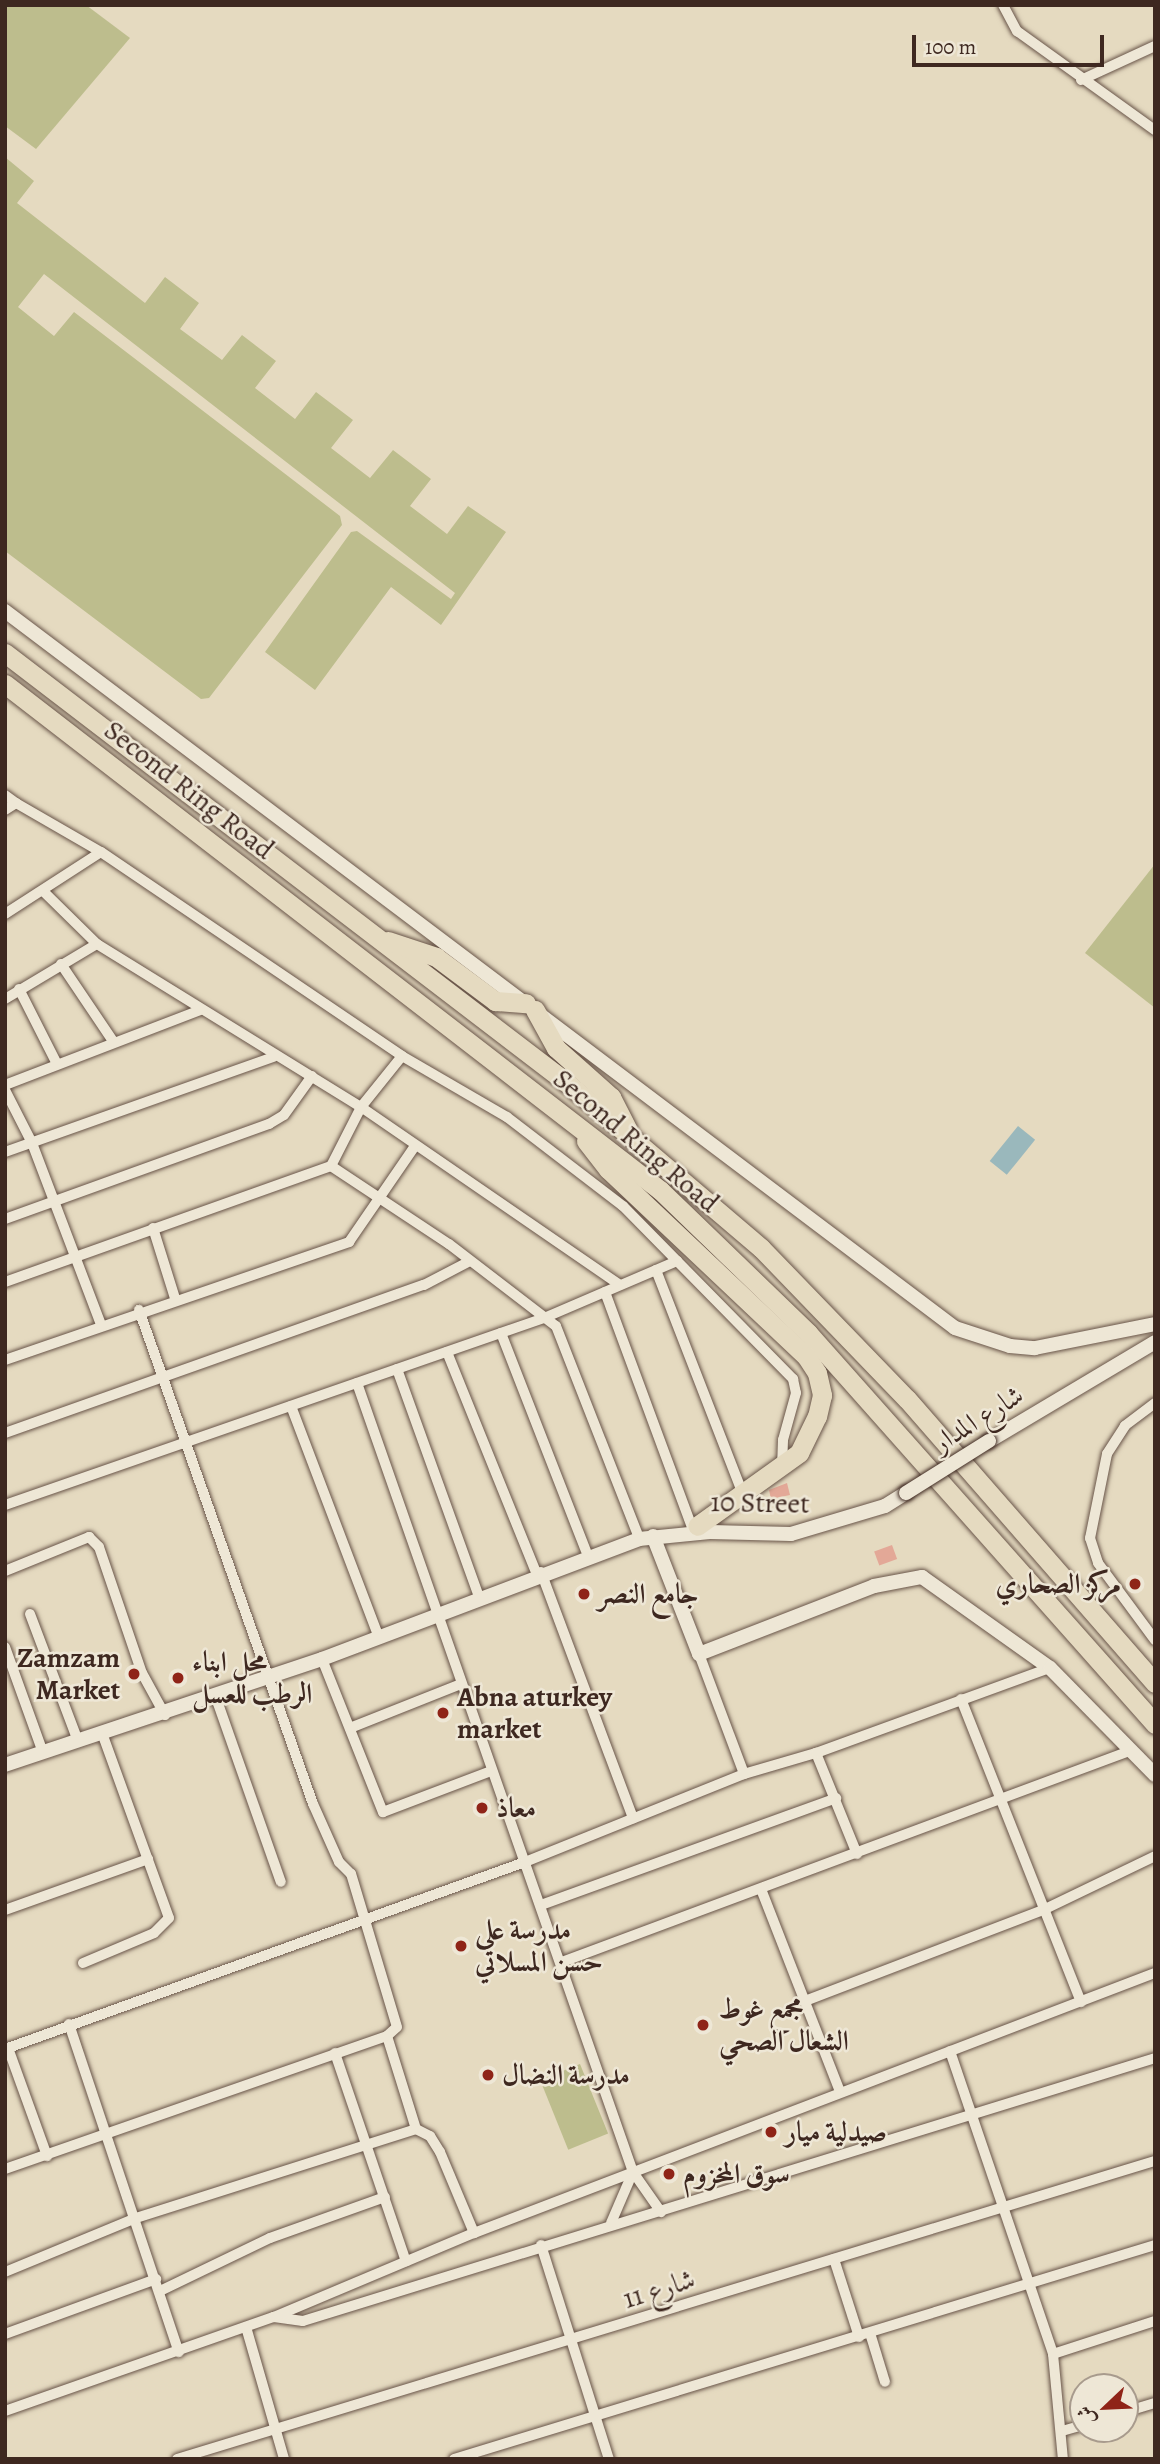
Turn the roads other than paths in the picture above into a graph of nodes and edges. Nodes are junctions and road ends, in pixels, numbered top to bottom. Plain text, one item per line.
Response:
1 (1003, 5) edge
2 (1155, 46) edge
3 (1081, 80) junction
4 (1155, 130) edge
5 (5, 611) edge
6 (5, 653) edge
7 (5, 684) edge
8 (5, 795) edge
9 (16, 803) junction
10 (5, 810) edge
11 (101, 852) junction
12 (43, 891) junction
13 (5, 914) edge
14 (377, 937) junction
15 (97, 944) junction
16 (61, 964) junction
17 (19, 989) junction
18 (5, 999) edge
19 (531, 1007) junction
20 (200, 1010) junction
21 (113, 1041) junction
22 (402, 1056) junction
23 (274, 1057) junction
24 (57, 1064) junction
25 (312, 1076) junction
26 (5, 1087) edge
27 (362, 1107) junction
28 (568, 1118) junction
29 (631, 1136) junction
30 (32, 1143) junction
31 (415, 1146) junction
32 (5, 1153) edge
33 (331, 1166) junction
34 (379, 1196) junction
35 (55, 1201) junction
36 (5, 1219) edge
37 (153, 1228) junction
38 (72, 1257) junction
39 (677, 1261) junction
40 (468, 1262) junction
41 (656, 1270) junction
42 (5, 1282) edge
43 (620, 1285) junction
44 (605, 1292) junction
45 (176, 1298) junction
46 (139, 1310) junction
47 (544, 1318) junction
48 (1155, 1324) edge
49 (101, 1325) junction
50 (501, 1333) junction
51 (1155, 1342) edge
52 (447, 1352) junction
53 (5, 1360) edge
54 (397, 1369) junction
55 (163, 1377) junction
56 (357, 1383) junction
57 (1155, 1404) edge
58 (291, 1406) junction
59 (5, 1433) edge
60 (185, 1439) junction
61 (782, 1466) junction
62 (742, 1492) junction
63 (5, 1505) edge
64 (695, 1526) junction
65 (823, 1528) junction
66 (637, 1533) junction
67 (653, 1536) junction
68 (586, 1551) junction
69 (5, 1571) edge
70 (538, 1571) junction
71 (478, 1594) junction
72 (435, 1612) junction
73 (30, 1614) dead end
74 (377, 1632) junction
75 (1155, 1640) edge
76 (5, 1647) edge
77 (699, 1654) junction
78 (322, 1659) junction
79 (1050, 1668) junction
80 (267, 1673) junction
81 (1155, 1683) edge
82 (461, 1684) junction
83 (215, 1695) junction
84 (961, 1699) junction
85 (162, 1711) junction
86 (1155, 1724) edge
87 (350, 1728) junction
88 (76, 1736) junction
89 (103, 1736) junction
90 (41, 1746) junction
91 (1132, 1750) junction
92 (816, 1753) junction
93 (5, 1757) edge
94 (5, 1765) edge
95 (492, 1770) junction
96 (744, 1774) junction
97 (1155, 1775) edge
98 (836, 1798) junction
99 (1005, 1800) junction
100 (634, 1818) junction
101 (857, 1854) junction
102 (1155, 1856) edge
103 (148, 1860) junction
104 (526, 1861) junction
105 (281, 1882) dead end
106 (761, 1888) junction
107 (541, 1905) junction
108 (5, 1910) edge
109 (1043, 1910) junction
110 (367, 1919) junction
111 (562, 1962) junction
112 (83, 1963) dead end
113 (1155, 1973) edge
114 (805, 2001) junction
115 (1081, 2002) junction
116 (69, 2024) junction
117 (387, 2036) junction
118 (7, 2049) edge
119 (950, 2051) junction
120 (335, 2053) junction
121 (1155, 2058) edge
122 (840, 2092) junction
123 (974, 2116) junction
124 (416, 2129) junction
125 (106, 2137) junction
126 (365, 2145) junction
127 (47, 2156) junction
128 (1155, 2161) edge
129 (5, 2169) edge
130 (632, 2172) junction
131 (385, 2197) junction
132 (1006, 2206) junction
133 (661, 2212) junction
134 (136, 2218) junction
135 (611, 2223) junction
136 (474, 2233) junction
137 (541, 2245) junction
138 (1155, 2245) edge
139 (834, 2259) junction
140 (406, 2261) junction
141 (5, 2272) edge
142 (156, 2279) junction
143 (1031, 2284) junction
144 (160, 2291) junction
145 (274, 2317) junction
146 (1155, 2321) edge
147 (246, 2327) junction
148 (870, 2333) junction
149 (5, 2334) edge
150 (859, 2337) junction
151 (570, 2340) junction
152 (179, 2352) junction
153 (1053, 2354) junction
154 (885, 2382) dead end
155 (5, 2412) edge
156 (596, 2417) junction
157 (274, 2428) junction
158 (1069, 2429) edge
159 (1062, 2431) junction
160 (1060, 2457) edge
161 (177, 2459) edge
162 (284, 2459) edge
163 (454, 2459) edge
164 (609, 2459) edge

1 - 3 street
2 - 3 street
3 - 4 street
5 - 19 main road
6 - 14 highway, Second Ring Road
7 - 28 highway, Second Ring Road
8 - 9 street
9 - 10 street
9 - 11 street
11 - 12 street
11 - 22 street
12 - 13 street
12 - 15 street
14 - 19 highway
14 - 29 highway, Second Ring Road
15 - 16 street
15 - 20 street
16 - 17 street
16 - 21 street
17 - 18 street
17 - 24 street
19 - 29 highway
19 - 48 main road
20 - 21 street
20 - 23 street
21 - 24 street
22 - 27 street
22 - 39 street
23 - 25 street
23 - 30 street
24 - 26 street
25 - 27 street
25 - 35 street
26 - 30 street
27 - 31 street
27 - 33 street
28 - 61 highway
28 - 86 highway, Second Ring Road
29 - 81 highway, Second Ring Road
30 - 32 street
30 - 35 street
31 - 34 street
31 - 43 street
33 - 34 street
33 - 37 street
34 - 40 street
34 - 45 street
35 - 36 street
35 - 38 street
37 - 38 street
37 - 45 street
38 - 42 street
38 - 49 street
39 - 41 street
39 - 61 street
40 - 47 street
40 - 55 street
41 - 43 street
41 - 62 street
43 - 44 street
44 - 47 street
44 - 64 street
45 - 46 street
46 - 49 street
46 - 55 street
47 - 50 street
47 - 66 street
49 - 53 street
50 - 52 street
50 - 68 street
51 - 65 main road, شارع المدار, bridge
52 - 54 street
52 - 70 street
54 - 56 street
54 - 71 street
55 - 59 street
55 - 60 street
56 - 58 street
56 - 72 street
57 - 75 street
58 - 60 street
58 - 74 street
60 - 63 street
60 - 80 street
61 - 62 highway
62 - 64 highway
64 - 65 main road, 10 Street
64 - 66 main road, 10 Street
65 - 67 main road, 10 Street
66 - 68 main road, 10 Street
67 - 70 main road, 10 Street
67 - 77 main road
68 - 70 main road, 10 Street
69 - 85 street
70 - 71 main road, 10 Street
70 - 72 main road, 10 Street
70 - 100 street
71 - 72 main road, 10 Street
72 - 74 main road, 10 Street
72 - 78 main road, 10 Street
72 - 82 street
73 - 88 street
74 - 80 main road, 10 Street
76 - 90 street
77 - 79 main road
77 - 96 street
78 - 80 main road, 10 Street
78 - 87 street
79 - 84 street
79 - 91 main road
80 - 83 main road, 10 Street
80 - 85 main road, 10 Street
80 - 110 street
82 - 87 street
82 - 95 street
83 - 85 main road, 10 Street
83 - 105 street
84 - 92 street
84 - 99 street
85 - 88 main road, 10 Street
85 - 89 main road, 10 Street
87 - 95 street
88 - 90 main road, 10 Street
89 - 94 main road, 10 Street
89 - 103 street
90 - 93 main road, 10 Street
91 - 97 main road
91 - 99 street
92 - 96 street
92 - 98 street
95 - 104 street
96 - 100 street
98 - 101 street
98 - 107 street
99 - 101 street
99 - 109 street
100 - 104 street
101 - 106 street
102 - 109 street
103 - 108 street
103 - 112 street
104 - 107 street
104 - 110 street
106 - 111 street
106 - 114 street
107 - 111 street
109 - 114 street
109 - 115 street
110 - 116 street
110 - 117 street
111 - 130 street
113 - 115 street
114 - 122 street
115 - 119 street
116 - 118 street
116 - 125 street
117 - 120 street
117 - 124 street
118 - 127 street
119 - 122 street
119 - 123 street
120 - 125 street
120 - 126 street
121 - 123 street
122 - 130 street
123 - 132 street
123 - 133 street
124 - 126 street
124 - 136 street
125 - 127 street
125 - 134 street
126 - 131 street
126 - 134 street
127 - 129 street
128 - 132 street, شارع 11
130 - 133 street
130 - 135 street
130 - 136 street
131 - 140 street
131 - 144 street
132 - 139 street, شارع 11
132 - 143 street
133 - 135 street
134 - 141 street
134 - 142 street
135 - 137 street
136 - 140 street
137 - 145 street
137 - 151 street
138 - 143 street
139 - 150 street
139 - 151 street, شارع 11
140 - 145 street
142 - 144 street
142 - 149 street
143 - 148 street
143 - 153 street
144 - 152 street
145 - 147 street
146 - 153 street
147 - 152 street
147 - 157 street
148 - 150 street
148 - 154 street
150 - 156 street
151 - 156 street
151 - 157 street, شارع 11
152 - 155 street
153 - 159 street
156 - 163 street
156 - 164 street
157 - 161 street, شارع 11
157 - 162 street
158 - 159 street
159 - 160 street

